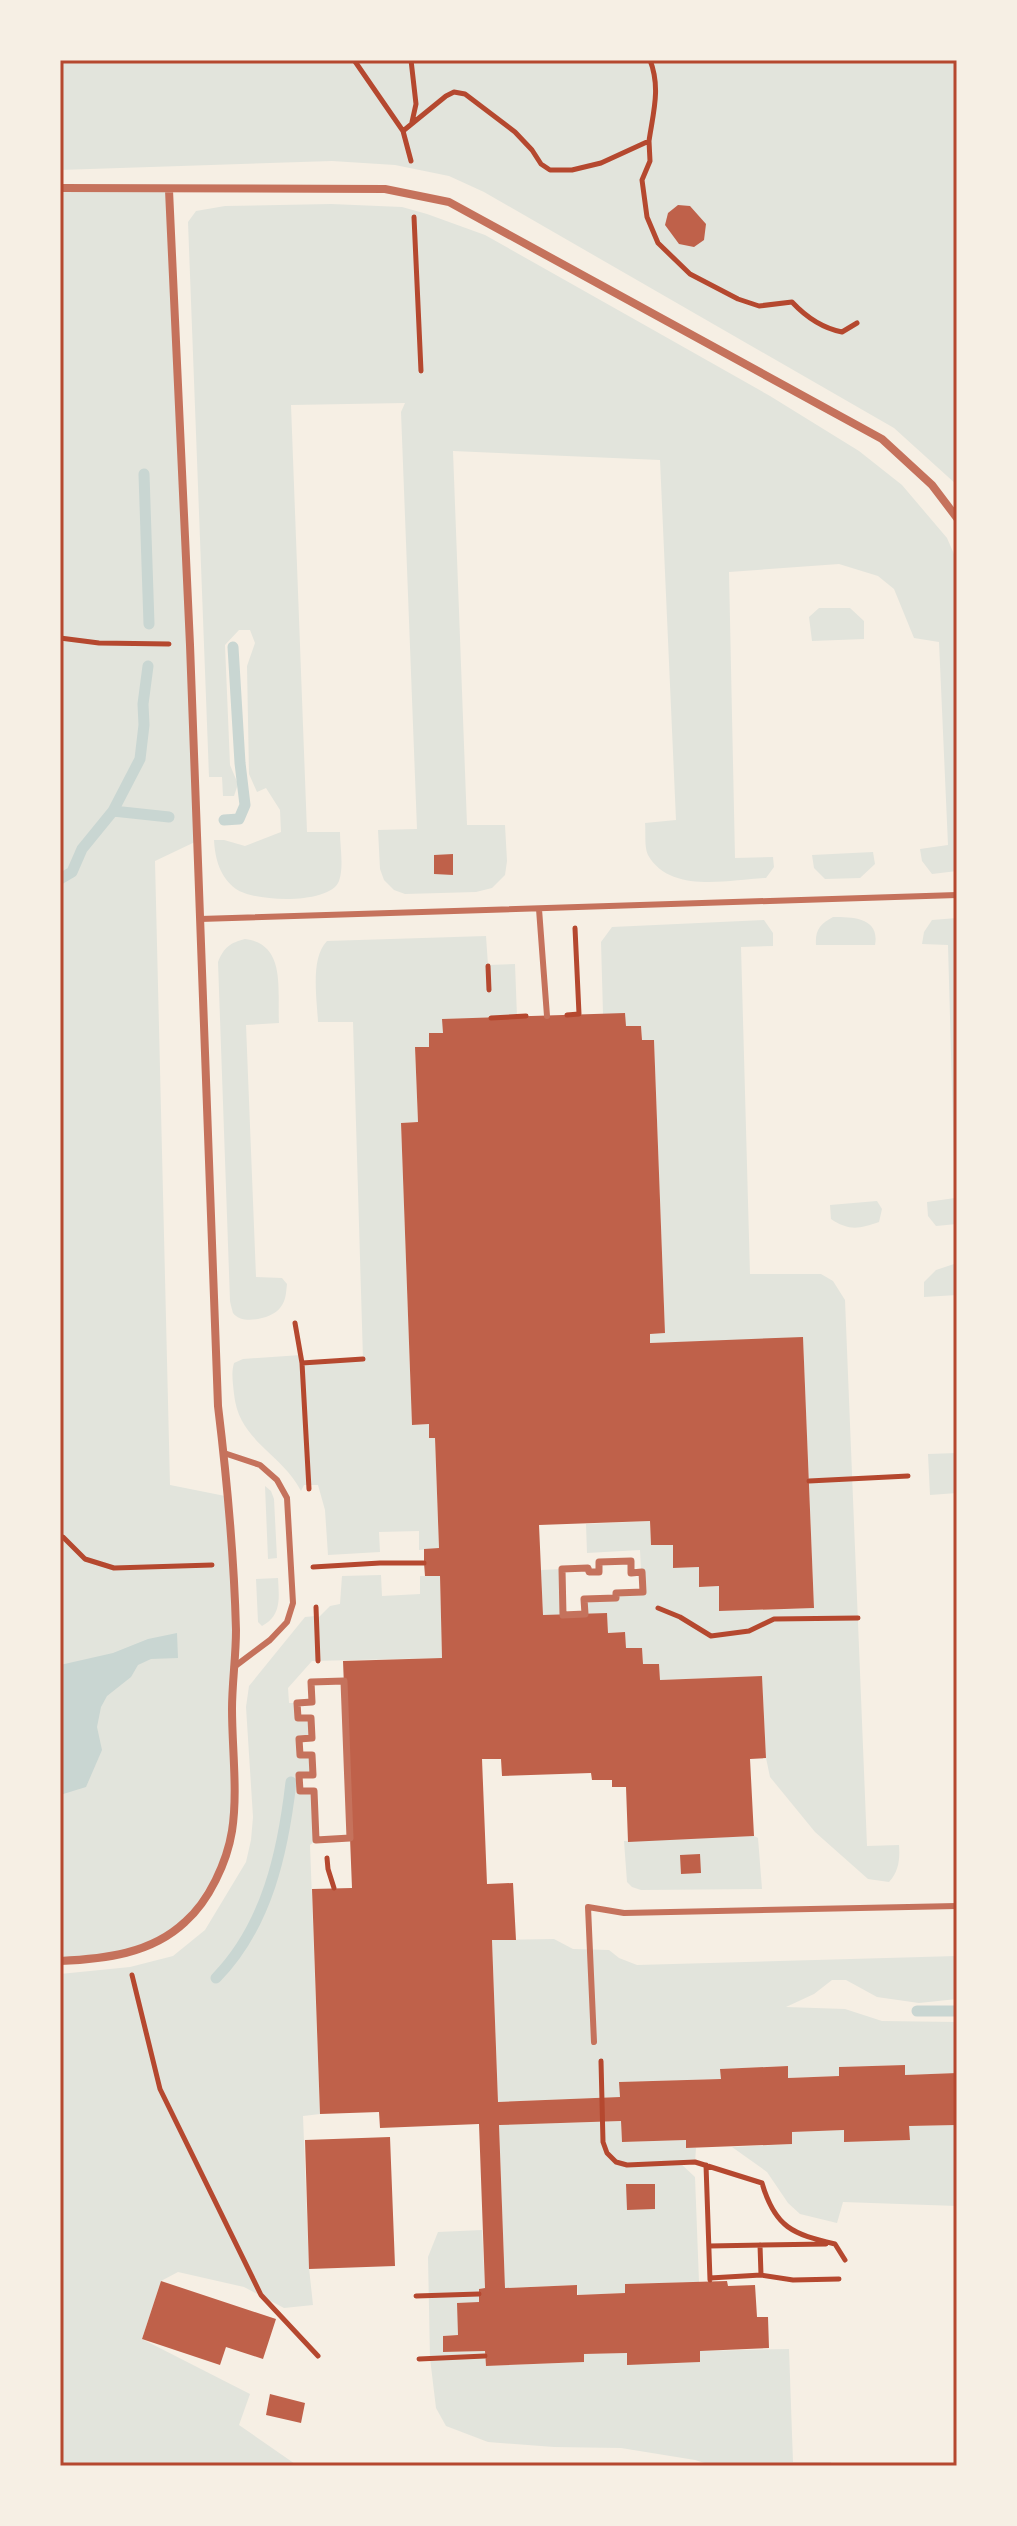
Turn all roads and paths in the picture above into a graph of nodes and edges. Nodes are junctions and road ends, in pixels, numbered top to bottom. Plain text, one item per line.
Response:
1 (354, 60) edge
2 (411, 60) edge
3 (650, 60) edge
4 (412, 123) junction
5 (403, 131) junction
6 (649, 141) junction
7 (411, 161) dead end
8 (60, 188) edge
9 (169, 190) junction
10 (414, 208) dead end
11 (857, 323) dead end
12 (421, 371) dead end
13 (957, 518) edge
14 (60, 638) edge
15 (190, 645) junction
16 (957, 895) edge
17 (574, 908) junction
18 (539, 909) junction
19 (200, 919) junction
20 (488, 966) dead end
21 (489, 990) dead end
22 (579, 1014) dead end
23 (547, 1016) dead end
24 (295, 1323) dead end
25 (363, 1359) dead end
26 (302, 1363) junction
27 (224, 1453) junction
28 (908, 1476) dead end
29 (809, 1481) dead end
30 (309, 1498) dead end
31 (60, 1536) edge
32 (312, 1553) dead end
33 (424, 1563) dead end
34 (212, 1565) dead end
35 (329, 1566) dead end
36 (314, 1579) dead end
37 (643, 1592) junction
38 (316, 1604) dead end
39 (858, 1618) dead end
40 (234, 1667) junction
41 (318, 1669) dead end
42 (344, 1681) joint
43 (957, 1906) edge
44 (126, 1954) junction
45 (60, 1961) edge
46 (594, 2042) joint
47 (706, 2165) junction
48 (835, 2244) junction
49 (760, 2245) junction
50 (709, 2246) junction
51 (845, 2260) dead end
52 (761, 2275) junction
53 (839, 2279) dead end
54 (479, 2294) dead end
55 (416, 2296) dead end
56 (318, 2356) dead end
57 (485, 2356) dead end
58 (419, 2359) dead end

1 - 5 path
2 - 4 path
3 - 6 path
4 - 5 path
4 - 6 path
5 - 7 path
6 - 11 path
8 - 9 street
9 - 13 street
9 - 15 street
10 - 12 path
14 - 15 path
15 - 19 street
16 - 17 lane
17 - 18 lane
17 - 22 path
18 - 19 lane
18 - 23 lane
19 - 27 street
20 - 21 path
24 - 26 path
25 - 26 path
26 - 30 path
27 - 40 street
27 - 40 lane
28 - 29 path
31 - 34 path
32 - 36 path
33 - 35 path
37 - 37 street
37 - 39 path
38 - 41 path
40 - 44 street
42 - 42 street
43 - 46 lane
44 - 45 street
44 - 56 path
46 - 47 path
47 - 48 path
47 - 50 path
48 - 49 path
48 - 51 path
49 - 50 path
49 - 52 path
50 - 52 path
52 - 53 path
54 - 55 path
57 - 58 path

